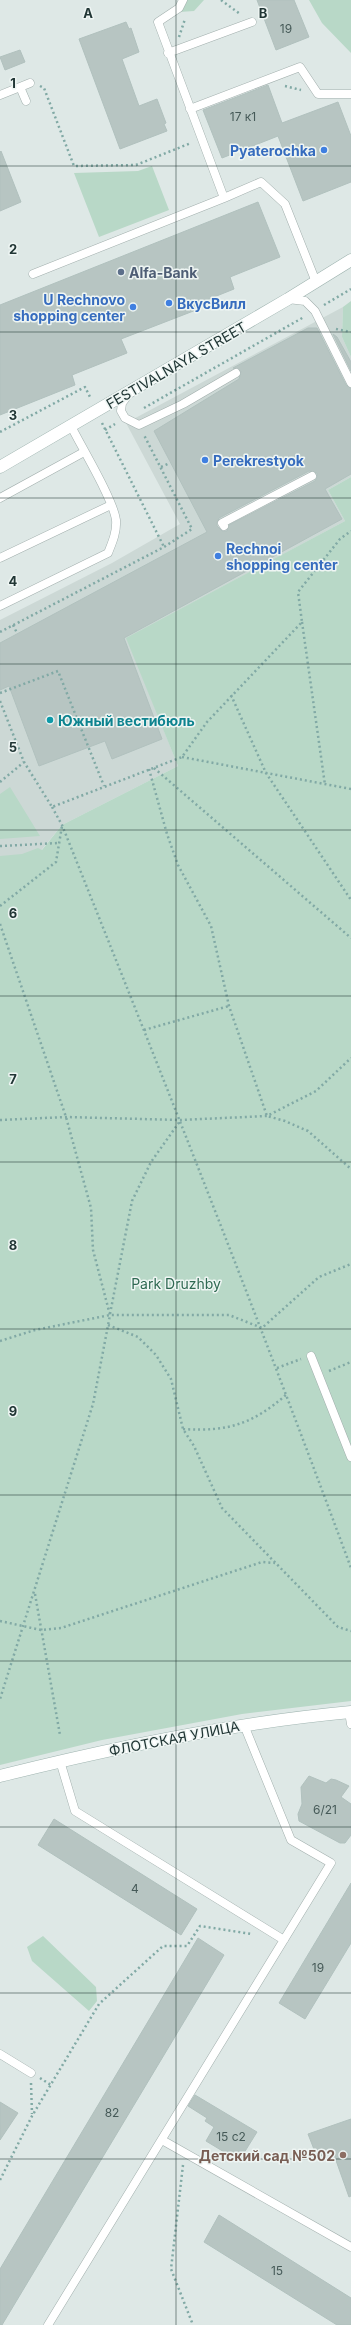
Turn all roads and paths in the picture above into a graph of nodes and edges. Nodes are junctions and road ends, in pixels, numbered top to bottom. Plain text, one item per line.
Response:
1 (183, 0) edge
2 (221, 0) edge
3 (252, 22) joint
4 (168, 53) junction
5 (30, 83) joint
6 (282, 85) dead end
7 (20, 87) junction
8 (318, 94) junction
9 (351, 94) edge
10 (0, 95) edge
11 (26, 101) dead end
12 (190, 109) junction
13 (201, 139) junction
14 (224, 198) junction
15 (351, 260) edge
16 (33, 274) dead end
17 (316, 282) junction
18 (351, 288) edge
19 (288, 299) junction
20 (315, 311) junction
21 (236, 373) dead end
22 (351, 383) edge
23 (130, 392) junction
24 (97, 411) junction
25 (139, 425) junction
26 (71, 426) junction
27 (0, 432) edge
28 (84, 452) junction
29 (170, 463) dead end
30 (0, 467) edge
31 (162, 468) junction
32 (312, 476) dead end
33 (0, 498) edge
34 (110, 505) junction
35 (224, 526) dead end
36 (351, 531) edge
37 (164, 547) junction
38 (0, 558) edge
39 (0, 606) edge
40 (302, 622) junction
41 (14, 625) junction
42 (0, 632) edge
43 (17, 633) dead end
44 (0, 693) edge
45 (231, 695) junction
46 (0, 701) edge
47 (182, 757) junction
48 (24, 762) junction
49 (154, 768) junction
50 (149, 769) junction
51 (266, 773) junction
52 (0, 782) edge
53 (324, 785) junction
54 (104, 786) junction
55 (351, 789) edge
56 (52, 807) junction
57 (62, 826) junction
58 (59, 843) junction
59 (0, 846) edge
60 (351, 900) edge
61 (0, 906) edge
62 (0, 924) edge
63 (351, 938) edge
64 (229, 1006) junction
65 (144, 1030) junction
66 (351, 1058) edge
67 (267, 1116) junction
68 (66, 1117) junction
69 (0, 1120) edge
70 (180, 1120) junction
71 (351, 1169) edge
72 (351, 1264) edge
73 (110, 1315) junction
74 (108, 1325) junction
75 (262, 1328) junction
76 (0, 1341) edge
77 (311, 1356) joint
78 (351, 1362) edge
79 (277, 1368) junction
80 (318, 1374) junction
81 (287, 1394) junction
82 (183, 1429) junction
83 (351, 1457) edge
84 (276, 1563) junction
85 (351, 1568) edge
86 (34, 1593) junction
87 (0, 1621) edge
88 (23, 1628) junction
89 (41, 1630) junction
90 (351, 1631) edge
91 (0, 1699) edge
92 (350, 1716) edge
93 (244, 1725) junction
94 (60, 1735) dead end
95 (60, 1761) junction
96 (0, 1776) edge
97 (254, 1935) dead end
98 (284, 1940) junction
99 (0, 2054) edge
100 (31, 2073) joint
101 (32, 2116) junction
102 (162, 2140) junction
103 (184, 2152) junction
104 (0, 2180) edge
105 (351, 2247) edge
106 (48, 2325) edge
107 (193, 2325) edge

1 - 4 lane
2 - 3 path
3 - 4 lane
4 - 12 lane
5 - 7 lane
5 - 13 path
6 - 8 path
7 - 10 lane
7 - 11 lane
8 - 9 lane
8 - 12 lane
12 - 13 lane
13 - 14 lane
14 - 16 lane
14 - 17 lane
15 - 17 street, FESTIVALNAYA STREET
17 - 19 street, FESTIVALNAYA STREET
18 - 20 path
19 - 20 lane
19 - 23 street, FESTIVALNAYA STREET
20 - 22 lane
20 - 25 path
21 - 25 lane
23 - 24 street, FESTIVALNAYA STREET
23 - 25 lane
24 - 26 street, FESTIVALNAYA STREET
24 - 27 path
24 - 37 path
25 - 31 path
26 - 28 lane
26 - 30 street, FESTIVALNAYA STREET
28 - 33 lane
28 - 34 lane
29 - 31 path
31 - 37 path
32 - 35 lane
34 - 38 lane
34 - 39 lane
36 - 40 path
37 - 41 path
40 - 45 path
40 - 53 path
41 - 42 path
41 - 43 path
44 - 54 path
45 - 47 path
45 - 51 path
46 - 48 path
47 - 49 path
47 - 51 path
48 - 52 path
48 - 56 path
49 - 50 path
49 - 63 path
50 - 54 path
50 - 64 path
51 - 53 path
51 - 60 path
53 - 55 path
54 - 56 path
56 - 57 path
57 - 58 path
57 - 65 path
58 - 59 path
58 - 61 path
62 - 68 path
64 - 65 path
64 - 67 path
65 - 70 path
66 - 67 path
67 - 70 path
67 - 71 path
68 - 69 path
68 - 70 path
68 - 73 path
70 - 73 path
70 - 75 path
72 - 75 path
73 - 74 path
73 - 75 path
73 - 76 path
74 - 82 path
74 - 86 path
75 - 79 path
77 - 79 path
77 - 80 lane
78 - 80 path
79 - 81 path
80 - 83 lane
81 - 82 path
81 - 85 path
82 - 84 path
84 - 89 path
84 - 90 path
86 - 88 path
86 - 89 path
87 - 88 path
88 - 89 path
88 - 91 path
89 - 94 path
92 - 93 street, ФЛОТСКАЯ УЛИЦА
93 - 95 street, ФЛОТСКАЯ УЛИЦА
93 - 98 lane
95 - 96 street, ФЛОТСКАЯ УЛИЦА
95 - 98 lane
97 - 101 path
98 - 102 lane
99 - 100 lane
100 - 101 path
101 - 104 path
102 - 103 lane
102 - 106 lane
103 - 105 lane
103 - 107 path

